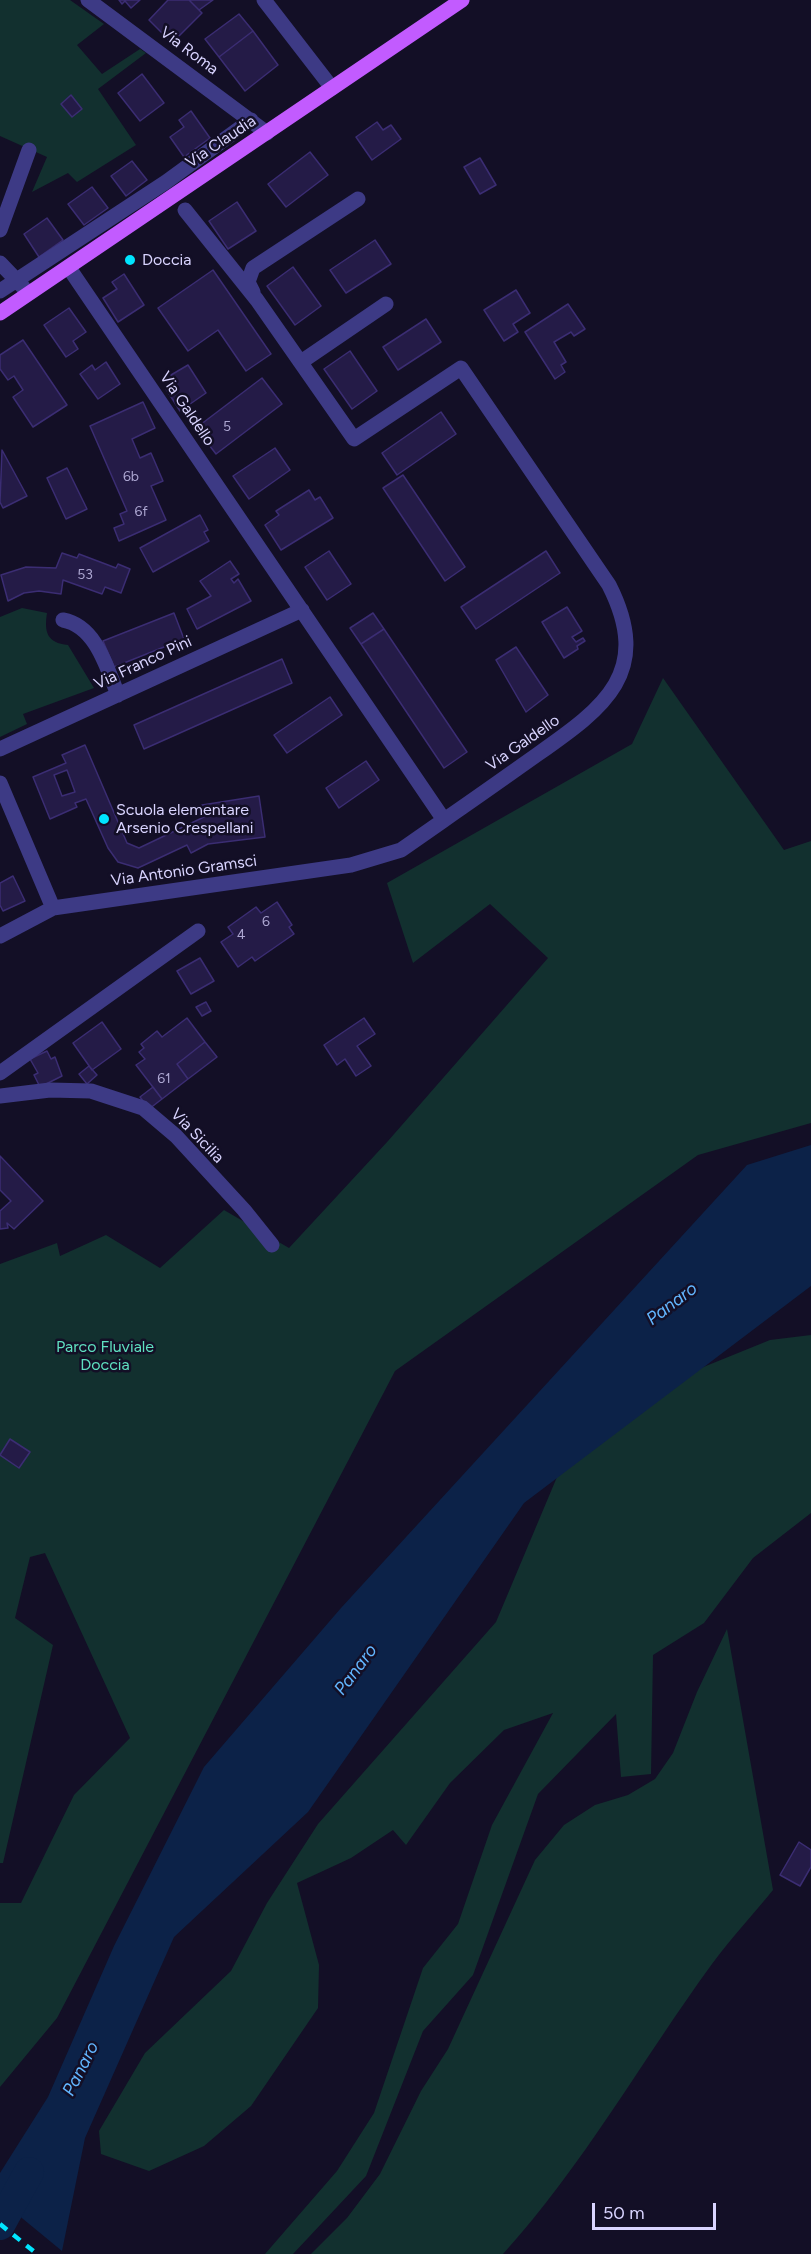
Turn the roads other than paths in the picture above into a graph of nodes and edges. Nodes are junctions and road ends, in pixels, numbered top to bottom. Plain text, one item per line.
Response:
1 (88, 0) edge
2 (264, 0) edge
3 (462, 0) edge
4 (332, 88) junction
5 (251, 120) junction
6 (267, 133) junction
7 (29, 150) dead end
8 (358, 199) dead end
9 (185, 210) dead end
10 (0, 230) edge
11 (0, 263) edge
12 (69, 268) junction
13 (16, 280) junction
14 (0, 291) edge
15 (29, 293) junction
16 (257, 300) junction
17 (386, 304) dead end
18 (0, 313) edge
19 (300, 362) junction
20 (302, 610) junction
21 (63, 620) dead end
22 (118, 694) junction
23 (0, 749) edge
24 (0, 783) edge
25 (444, 820) junction
26 (53, 908) junction
27 (198, 931) dead end
28 (0, 936) edge
29 (0, 1073) edge
30 (0, 1096) edge
31 (272, 1245) dead end

1 - 5 street, Via Roma
2 - 4 street
3 - 4 main road, Via Claudia
4 - 6 main road, Via Claudia
5 - 6 street, Via Roma
5 - 13 street
6 - 12 main road, Via Claudia
7 - 10 street
8 - 16 street, Via Galdello
9 - 16 street, Via Galdello
11 - 13 street
12 - 15 main road, Via Claudia
12 - 20 street, Via Galdello
13 - 14 street
13 - 15 street
15 - 18 main road, Via Claudia
16 - 19 street, Via Galdello
17 - 19 street
19 - 25 street, Via Galdello
20 - 22 street, Via Franco Pini
20 - 25 street, Via Galdello
21 - 22 street
22 - 23 street, Via Franco Pini
24 - 26 street
25 - 26 street, Via Antonio Gramsci
26 - 28 street, Via Antonio Gramsci
27 - 29 street
30 - 31 street, Via Sicilia

